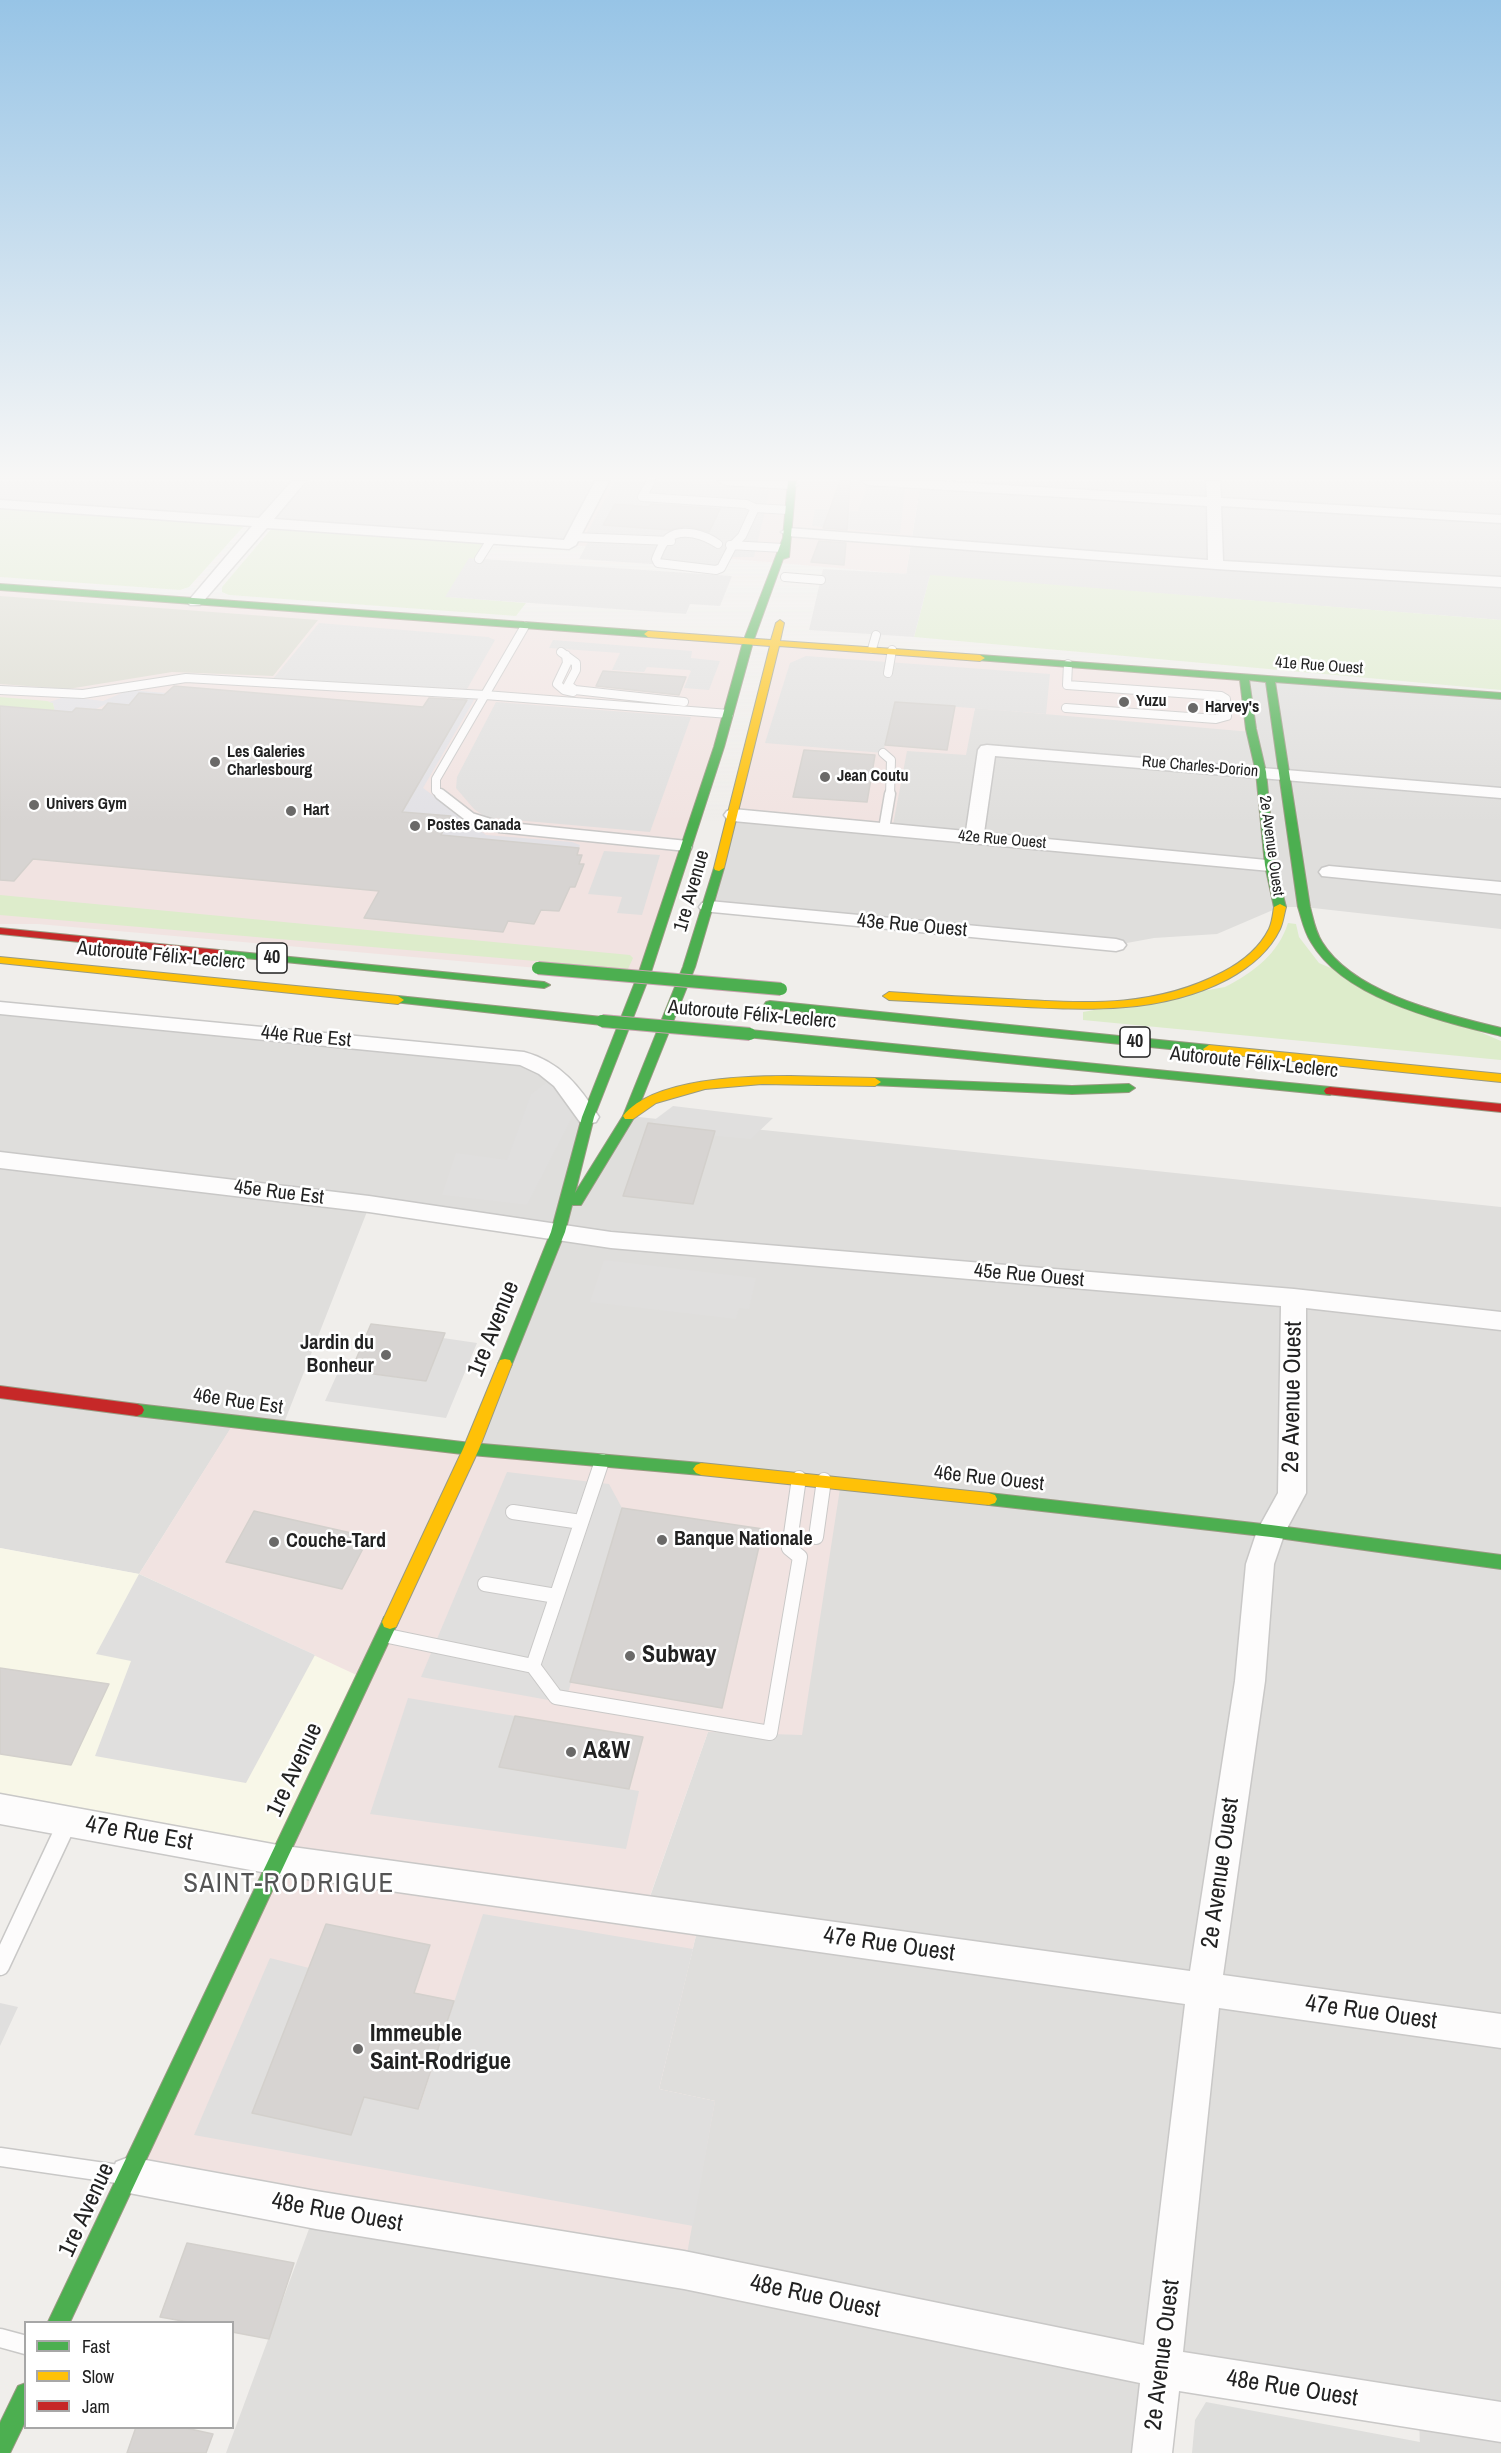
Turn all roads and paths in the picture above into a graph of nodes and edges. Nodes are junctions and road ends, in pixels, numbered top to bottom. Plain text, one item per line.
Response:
1 (110, 595) edge
2 (200, 595) edge
3 (765, 595) edge
4 (195, 602) junction
5 (782, 614) dead end
6 (525, 626) junction
7 (876, 634) dead end
8 (748, 642) junction
9 (776, 643) junction
10 (872, 649) junction
11 (892, 650) junction
12 (1068, 664) junction
13 (888, 673) dead end
14 (1244, 678) junction
15 (1270, 679) junction
16 (0, 690) edge
17 (586, 693) junction
18 (485, 695) junction
19 (1501, 696) edge
20 (684, 702) dead end
21 (1066, 708) dead end
22 (729, 714) junction
23 (883, 753) dead end
24 (1261, 772) junction
25 (1283, 774) junction
26 (1501, 793) edge
27 (734, 816) junction
28 (884, 829) junction
29 (974, 838) junction
30 (687, 846) junction
31 (1270, 865) junction
32 (1329, 872) dead end
33 (1501, 888) edge
34 (709, 907) junction
35 (0, 924) edge
36 (0, 931) edge
37 (1116, 945) dead end
38 (364, 953) dead end
39 (0, 960) edge
40 (532, 968) dead end
41 (120, 972) junction
42 (0, 975) edge
43 (549, 985) dead end
44 (787, 989) dead end
45 (620, 991) dead end
46 (878, 995) dead end
47 (689, 997) dead end
48 (764, 1005) dead end
49 (0, 1008) edge
50 (1501, 1032) edge
51 (1501, 1078) edge
52 (1278, 1085) junction
53 (1501, 1108) edge
54 (629, 1116) junction
55 (588, 1117) junction
56 (0, 1160) edge
57 (558, 1232) junction
58 (1294, 1298) junction
59 (1501, 1321) edge
60 (0, 1392) edge
61 (471, 1449) junction
62 (602, 1461) junction
63 (799, 1478) junction
64 (824, 1480) junction
65 (513, 1512) dead end
66 (581, 1522) junction
67 (1271, 1531) junction
68 (816, 1537) dead end
69 (1501, 1562) edge
70 (485, 1584) dead end
71 (556, 1596) junction
72 (383, 1635) junction
73 (533, 1666) junction
74 (0, 1809) edge
75 (68, 1821) junction
76 (278, 1860) junction
77 (0, 1966) edge
78 (1204, 1989) junction
79 (1501, 2031) edge
80 (0, 2157) edge
81 (129, 2175) junction
82 (59, 2321) edge
83 (0, 2338) edge
84 (24, 2344) edge
85 (1162, 2368) junction
86 (24, 2398) edge
87 (1501, 2422) edge
88 (0, 2448) edge
89 (1152, 2453) edge

1 - 4 main road, 41e Rue Ouest
2 - 4 street
3 - 8 main road, 1re Avenue
4 - 6 main road, 41e Rue Ouest
5 - 9 main road, 1re Avenue
6 - 8 main road, 41e Rue Ouest
6 - 18 lane
7 - 10 lane
8 - 9 main road, 41e Rue Ouest
8 - 22 main road, 1re Avenue
9 - 10 main road, 41e Rue Ouest
9 - 27 main road, 1re Avenue
10 - 11 main road, 41e Rue Ouest
11 - 12 main road, 41e Rue Ouest
11 - 13 lane
12 - 14 main road, 41e Rue Ouest
12 - 21 lane
14 - 15 main road, 41e Rue Ouest
14 - 24 main road, 2e Avenue Ouest
15 - 19 main road, 41e Rue Ouest
15 - 25 main road, 2e Avenue Ouest
16 - 18 lane
17 - 17 lane
17 - 20 lane
18 - 22 lane
18 - 30 lane
22 - 30 main road, 1re Avenue
23 - 28 lane
24 - 25 street, Rue Charles-Dorion
24 - 29 street, Rue Charles-Dorion
24 - 31 main road, 2e Avenue Ouest
25 - 26 street, Rue Charles-Dorion
25 - 50 main road, 2e Avenue Ouest
27 - 28 street, 42e Rue Ouest
27 - 34 main road, 1re Avenue
28 - 29 street, 42e Rue Ouest
29 - 31 street, 42e Rue Ouest
30 - 55 main road, 1re Avenue
31 - 46 main road, 2e Avenue Ouest
32 - 33 street
34 - 37 street, 43e Rue Ouest
34 - 54 main road, 1re Avenue
35 - 38 main road
36 - 43 main road, Autoroute Félix-Leclerc / 40
39 - 41 main road, Autoroute Félix-Leclerc / 40
40 - 44 main road, bridge
41 - 42 main road
41 - 52 main road, Autoroute Félix-Leclerc / 40, bridge
45 - 47 main road, Autoroute Félix-Leclerc
48 - 51 main road, Autoroute Félix-Leclerc / 40
49 - 55 street, 44e Rue Est
52 - 53 main road, Autoroute Félix-Leclerc / 40
52 - 54 main road
54 - 57 main road, 1re Avenue
55 - 57 main road, 1re Avenue
56 - 57 street, 45e Rue Est
57 - 58 street, 45e Rue Ouest
57 - 61 main road, 1re Avenue
58 - 59 street, 45e Rue Ouest
58 - 67 street, 2e Avenue Ouest
60 - 61 main road, 46e Rue Est
61 - 62 main road, 46e Rue Ouest
61 - 72 main road, 1re Avenue
62 - 63 main road, 46e Rue Ouest
62 - 66 lane
63 - 64 main road, 46e Rue Ouest
63 - 73 lane
64 - 67 main road, 46e Rue Ouest
64 - 68 lane
65 - 66 lane
66 - 71 lane
67 - 69 main road, 46e Rue Ouest
67 - 78 street, 2e Avenue Ouest
70 - 71 lane
71 - 73 lane
72 - 73 lane
72 - 76 main road, 1re Avenue
74 - 75 street, 47e Rue Est
75 - 76 street, 47e Rue Est
75 - 77 lane
76 - 78 street, 47e Rue Ouest
76 - 81 main road, 1re Avenue
78 - 79 street, 47e Rue Ouest
78 - 85 street, 2e Avenue Ouest
80 - 81 lane
81 - 82 main road, 1re Avenue
81 - 85 street, 48e Rue Ouest
83 - 84 lane
85 - 87 street, 48e Rue Ouest
85 - 89 street, 2e Avenue Ouest
86 - 88 main road

